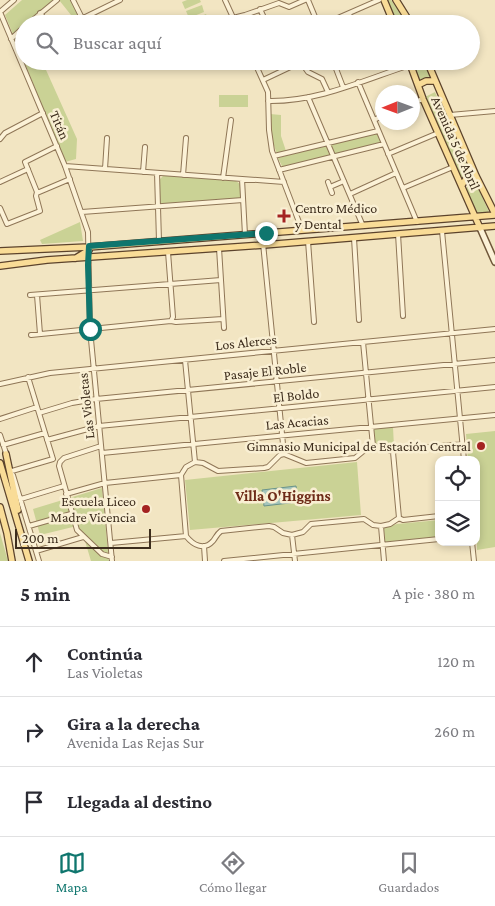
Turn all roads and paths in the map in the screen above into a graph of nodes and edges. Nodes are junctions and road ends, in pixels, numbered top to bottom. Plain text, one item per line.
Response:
1 (14, 0) edge
2 (57, 0) edge
3 (73, 0) edge
4 (225, 0) edge
5 (307, 0) edge
6 (396, 0) edge
7 (402, 0) edge
8 (116, 1) edge
9 (382, 1) edge
10 (260, 9) junction
11 (0, 12) edge
12 (40, 13) edge
13 (348, 14) edge
14 (80, 15) edge
15 (88, 15) edge
16 (232, 15) edge
17 (245, 15) edge
18 (263, 15) edge
19 (314, 15) edge
20 (389, 15) edge
21 (406, 15) edge
22 (408, 15) edge
23 (15, 36) edge
24 (11, 39) junction
25 (15, 48) edge
26 (25, 70) edge
27 (258, 70) edge
28 (284, 70) edge
29 (307, 70) edge
30 (336, 70) edge
31 (391, 70) edge
32 (413, 70) edge
33 (431, 70) edge
34 (263, 80) junction
35 (435, 80) junction
36 (358, 82) junction
37 (418, 85) joint
38 (343, 87) junction
39 (420, 91) edge
40 (328, 92) junction
41 (308, 97) junction
42 (423, 99) junction
43 (420, 100) edge
44 (268, 101) junction
45 (495, 111) edge
46 (43, 113) junction
47 (450, 115) junction
48 (231, 120) dead end
49 (374, 120) joint
50 (378, 131) junction
51 (438, 133) junction
52 (107, 138) dead end
53 (186, 138) dead end
54 (0, 139) edge
55 (328, 143) junction
56 (384, 144) junction
57 (57, 146) junction
58 (145, 147) dead end
59 (388, 154) junction
60 (274, 156) junction
61 (334, 157) junction
62 (65, 166) junction
63 (453, 167) junction
64 (28, 169) junction
65 (105, 169) junction
66 (279, 170) junction
67 (143, 172) junction
68 (157, 173) junction
69 (396, 173) junction
70 (183, 175) junction
71 (476, 176) junction
72 (223, 178) junction
73 (70, 179) junction
74 (242, 179) junction
75 (344, 181) junction
76 (0, 182) edge
77 (284, 182) junction
78 (328, 182) dead end
79 (462, 186) junction
80 (330, 187) junction
81 (403, 188) junction
82 (38, 193) junction
83 (332, 193) dead end
84 (350, 194) junction
85 (243, 200) junction
86 (158, 206) junction
87 (0, 208) edge
88 (82, 212) junction
89 (495, 215) edge
90 (475, 217) junction
91 (417, 222) junction
92 (364, 226) junction
93 (495, 226) edge
94 (480, 228) junction
95 (302, 231) junction
96 (442, 231) junction
97 (262, 233) junction
98 (398, 234) junction
99 (245, 235) junction
100 (354, 238) junction
101 (159, 241) junction
102 (308, 241) junction
103 (264, 245) junction
104 (89, 248) junction
105 (219, 248) junction
106 (0, 251) edge
107 (168, 252) junction
108 (74, 258) junction
109 (88, 258) junction
110 (495, 262) edge
111 (0, 266) edge
112 (221, 280) junction
113 (171, 284) junction
114 (89, 291) junction
115 (30, 295) dead end
116 (37, 295) junction
117 (403, 316) dead end
118 (223, 319) junction
119 (359, 320) dead end
120 (171, 321) junction
121 (314, 322) dead end
122 (224, 328) dead end
123 (90, 329) junction
124 (495, 329) edge
125 (452, 333) junction
126 (40, 334) junction
127 (31, 335) dead end
128 (363, 342) junction
129 (273, 351) junction
130 (184, 360) junction
131 (495, 360) edge
132 (455, 364) junction
133 (94, 369) junction
134 (366, 372) junction
135 (28, 377) junction
136 (276, 381) junction
137 (0, 384) edge
138 (495, 387) edge
139 (188, 390) junction
140 (458, 390) junction
141 (96, 398) junction
142 (369, 399) junction
143 (37, 407) junction
144 (279, 408) junction
145 (39, 413) junction
146 (495, 415) edge
147 (190, 417) junction
148 (0, 419) edge
149 (460, 419) junction
150 (99, 426) junction
151 (371, 427) junction
152 (45, 433) junction
153 (0, 435) edge
154 (282, 435) junction
155 (47, 440) junction
156 (193, 444) junction
157 (463, 444) junction
158 (3, 445) junction
159 (101, 446) junction
160 (374, 446) junction
161 (393, 452) junction
162 (102, 453) junction
163 (6, 454) junction
164 (284, 454) junction
165 (464, 456) edge
166 (53, 459) junction
167 (60, 462) junction
168 (195, 462) junction
169 (0, 463) edge
170 (12, 471) junction
171 (181, 475) junction
172 (105, 483) junction
173 (64, 486) junction
174 (66, 494) junction
175 (21, 499) junction
176 (0, 507) edge
177 (71, 514) junction
178 (435, 516) edge
179 (399, 518) junction
180 (29, 526) junction
181 (381, 526) junction
182 (7, 533) junction
183 (292, 535) junction
184 (22, 536) junction
185 (186, 536) junction
186 (83, 537) junction
187 (435, 539) edge
188 (111, 543) junction
189 (383, 545) junction
190 (204, 546) junction
191 (472, 546) edge
192 (36, 551) junction
193 (294, 554) junction
194 (112, 560) edge
195 (12, 561) edge
196 (16, 561) edge
197 (29, 561) edge
198 (39, 561) edge
199 (205, 561) edge
200 (224, 561) edge
201 (295, 561) edge
202 (384, 561) edge
203 (474, 561) edge

1 - 11 street
2 - 12 street
3 - 14 street
4 - 16 street
5 - 10 street
5 - 19 street
6 - 21 main road
7 - 22 main road
8 - 15 street
9 - 13 street
9 - 20 main road
10 - 17 street
10 - 18 street
11 - 24 street, Titán
23 - 24 street
24 - 25 street, Titán
26 - 46 street, Titán
27 - 34 street
28 - 34 street
29 - 40 street
30 - 38 street
31 - 36 street
32 - 37 main road, Avenida 5 de Abril
33 - 35 main road, Avenida 5 de Abril
34 - 44 street
35 - 37 main road
35 - 47 main road, Avenida 5 de Abril
36 - 38 street
36 - 49 street
38 - 40 street
39 - 42 main road, Avenida 5 de Abril
40 - 41 street
41 - 44 street
41 - 55 street
42 - 43 street
42 - 51 main road, Avenida 5 de Abril
44 - 60 street
45 - 47 street
46 - 54 street
46 - 57 street, Titán
47 - 71 main road, Avenida 5 de Abril
48 - 72 street
49 - 50 street
50 - 55 street
50 - 56 street
51 - 59 street
51 - 63 main road, Avenida 5 de Abril
52 - 65 street
53 - 70 street
55 - 60 street
55 - 61 street
56 - 59 street
56 - 61 street
57 - 62 street, Titán
57 - 64 street
58 - 67 street
59 - 69 street
60 - 66 street
61 - 66 street
61 - 75 street
62 - 65 street
62 - 73 street, Titán
63 - 79 main road, Avenida 5 de Abril
63 - 81 street
64 - 76 street
64 - 82 street
65 - 67 street
66 - 77 street
67 - 68 street
68 - 70 street
68 - 86 street
69 - 81 street
69 - 84 street
70 - 72 street
71 - 79 main road
71 - 89 main road, Avenida 5 de Abril
72 - 74 street
73 - 82 street
73 - 88 street, Titán
74 - 77 street
74 - 85 street
75 - 80 street
75 - 84 street
77 - 95 street
78 - 80 street
79 - 90 main road, Avenida 5 de Abril
80 - 83 street
81 - 91 street
82 - 87 street
84 - 92 street
85 - 86 street
85 - 99 street
86 - 88 street
86 - 101 street
88 - 104 street, Titán
89 - 90 main road
90 - 91 main road
90 - 94 main road, Avenida 5 de Abril
91 - 92 main road
92 - 95 main road
93 - 94 main road
94 - 96 main road
94 - 110 main road, Avenida 5 de Abril
95 - 97 main road
96 - 98 main road
96 - 125 street
97 - 99 main road
97 - 103 street
98 - 100 main road
98 - 117 street
99 - 101 main road
100 - 102 main road
100 - 119 street
101 - 104 main road
102 - 103 main road
102 - 121 street
103 - 105 main road
103 - 129 street
104 - 106 main road
104 - 108 main road
104 - 109 street, Las Violetas
105 - 107 main road
105 - 112 street
107 - 109 main road
107 - 113 street
108 - 109 main road
108 - 111 main road
109 - 114 street, Las Violetas
112 - 113 street
112 - 118 street
113 - 114 street
113 - 120 street
114 - 116 street
114 - 123 street, Las Violetas
115 - 116 street
116 - 126 street
118 - 120 street
118 - 122 street
120 - 123 street
123 - 126 street
123 - 133 street, Las Violetas
124 - 125 street, Los Alerces
125 - 128 street, Los Alerces
125 - 132 street
126 - 127 street
128 - 129 street, Los Alerces
128 - 134 street
129 - 130 street, Los Alerces
129 - 136 street
130 - 133 street, Los Alerces
130 - 139 street
131 - 132 street, Pasaje El Roble
132 - 134 street, Pasaje El Roble
132 - 140 street
133 - 135 street, Los Alerces
133 - 141 street, Las Violetas
134 - 136 street, Pasaje El Roble
134 - 142 street
135 - 137 street, Los Alerces
135 - 143 street
136 - 139 street, Pasaje El Roble
136 - 144 street
138 - 140 street, El Boldo
139 - 141 street, Pasaje El Roble
139 - 147 street
140 - 142 street, El Boldo
140 - 149 street
141 - 145 street, Pasaje El Roble
141 - 150 street, Las Violetas
142 - 144 street, El Boldo
142 - 151 street
143 - 145 street
143 - 148 street
144 - 147 street, El Boldo
144 - 154 street
145 - 152 street
146 - 149 street, Las Acacias
147 - 150 street, El Boldo
147 - 156 street
149 - 151 street, Las Acacias
149 - 157 street
150 - 155 street, El Boldo
150 - 159 street, Las Violetas
151 - 154 street, Las Acacias
151 - 160 street
152 - 155 street
152 - 158 street
153 - 158 street
154 - 156 street, Las Acacias
154 - 164 street
155 - 166 street
156 - 162 street, Las Acacias
156 - 168 street
157 - 161 street
157 - 165 street
158 - 163 street
159 - 162 street, Las Violetas
159 - 167 street
160 - 161 street
160 - 164 street
161 - 179 street
162 - 172 street, Las Violetas
163 - 170 street
163 - 184 main road
164 - 168 street
166 - 167 street
166 - 170 street
167 - 173 street
168 - 171 street
169 - 184 main road
170 - 175 street
171 - 172 street
171 - 185 street
172 - 174 street
172 - 188 street, Las Violetas
173 - 174 street
173 - 175 street
174 - 177 street
175 - 180 street
176 - 182 main road
177 - 180 street
177 - 186 street
178 - 179 street
179 - 181 street
180 - 192 street
181 - 183 street
181 - 189 street
182 - 195 main road
182 - 196 main road
183 - 190 street
183 - 193 street
184 - 197 main road
185 - 188 street
185 - 190 street
186 - 192 street
186 - 194 street
187 - 189 street
188 - 194 street, Las Violetas
189 - 193 street
189 - 202 street
190 - 199 street
191 - 203 street
192 - 198 street
193 - 200 street
193 - 201 street

